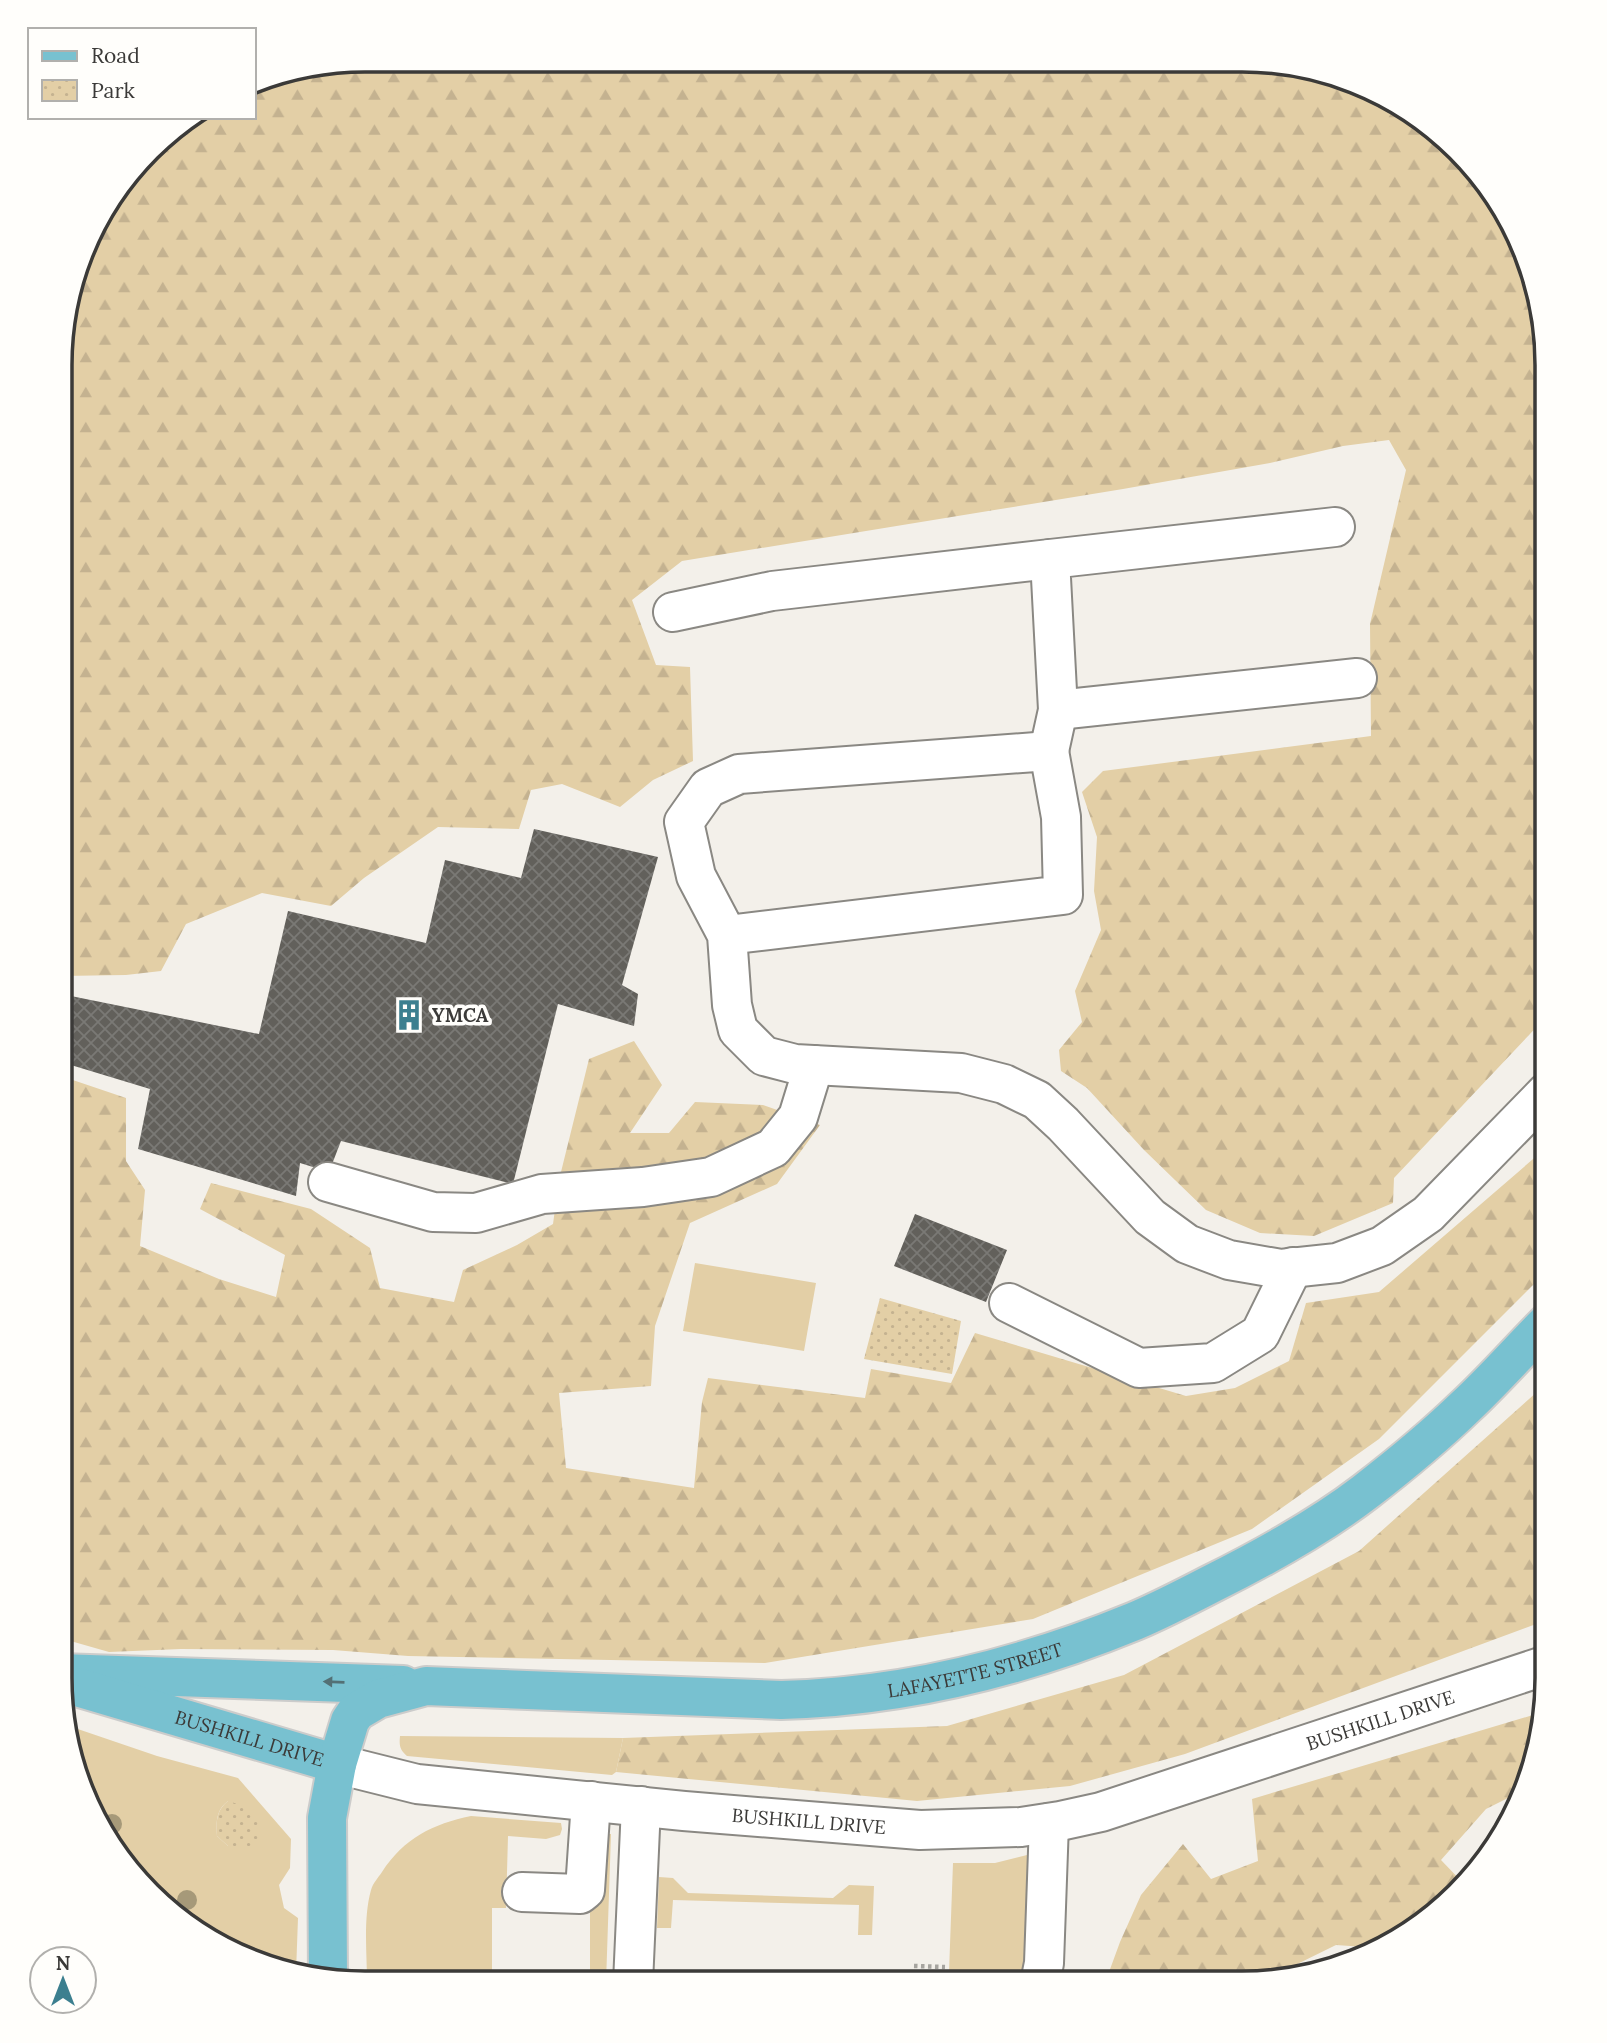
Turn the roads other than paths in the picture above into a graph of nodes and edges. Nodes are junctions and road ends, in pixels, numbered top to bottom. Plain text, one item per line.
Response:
1 (1335, 527) dead end
2 (1051, 559) junction
3 (673, 612) dead end
4 (1357, 678) dead end
5 (1058, 710) junction
6 (1049, 751) junction
7 (727, 935) junction
8 (814, 1065) junction
9 (1535, 1104) edge
10 (328, 1182) dead end
11 (1293, 1268) junction
12 (1009, 1303) dead end
13 (1535, 1335) edge
14 (1535, 1669) edge
15 (72, 1673) edge
16 (72, 1686) edge
17 (426, 1686) junction
18 (337, 1764) junction
19 (590, 1801) junction
20 (641, 1807) junction
21 (1049, 1823) junction
22 (522, 1892) dead end
23 (328, 1969) edge
24 (634, 1971) edge
25 (1042, 1971) edge

1 - 2 street
2 - 3 street
2 - 5 street
4 - 5 street
5 - 6 street
6 - 7 street
6 - 7 street
7 - 8 street
8 - 10 street
8 - 11 street
9 - 11 street
11 - 12 street
13 - 17 main road, LAFAYETTE STREET
14 - 21 street, BUSHKILL DRIVE
17 -> 15 main road
16 - 18 main road, BUSHKILL DRIVE
17 - 18 main road, LAFAYETTE STREET
18 - 19 street, BUSHKILL DRIVE
18 - 23 main road, LAFAYETTE STREET
19 - 20 street, BUSHKILL DRIVE
19 - 22 street
20 - 21 street, BUSHKILL DRIVE
20 - 24 street
21 - 25 street

